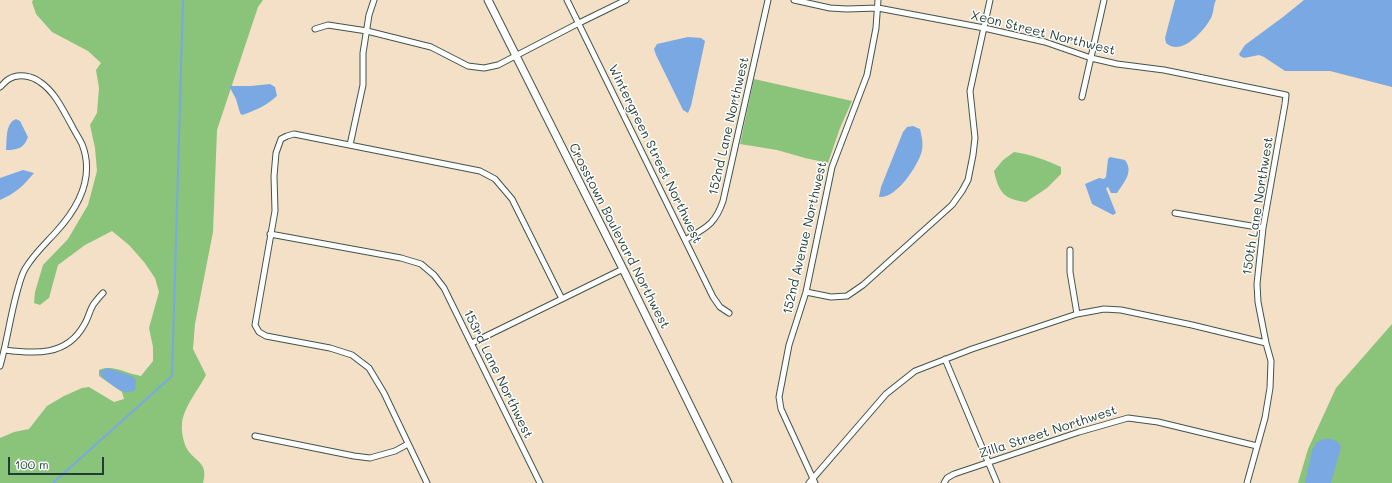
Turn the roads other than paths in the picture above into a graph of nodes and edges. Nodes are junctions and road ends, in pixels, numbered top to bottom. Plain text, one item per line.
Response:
1 (374, 0) edge
2 (488, 0) edge
3 (567, 0) edge
4 (626, 0) edge
5 (768, 0) edge
6 (794, 0) edge
7 (878, 0) edge
8 (990, 0) edge
9 (1104, 0) edge
10 (878, 8) junction
11 (579, 23) junction
12 (984, 28) junction
13 (315, 29) dead end
14 (367, 31) junction
15 (515, 56) junction
16 (1092, 58) junction
17 (0, 87) edge
18 (1286, 96) joint
19 (1082, 97) dead end
20 (350, 145) junction
21 (1175, 213) dead end
22 (1263, 228) junction
23 (270, 234) junction
24 (685, 240) junction
25 (1070, 250) dead end
26 (623, 269) junction
27 (806, 292) junction
28 (103, 293) dead end
29 (562, 299) junction
30 (729, 313) dead end
31 (1077, 314) junction
32 (1266, 343) junction
33 (472, 344) junction
34 (5, 350) junction
35 (945, 359) junction
36 (0, 366) edge
37 (255, 436) dead end
38 (408, 444) junction
39 (1258, 446) junction
40 (988, 462) junction
41 (814, 481) edge
42 (427, 483) edge
43 (540, 483) edge
44 (728, 483) edge
45 (809, 483) edge
46 (944, 483) edge
47 (997, 483) edge
48 (1247, 483) edge

1 - 14 street
2 - 15 street, Crosstown Boulevard Northwest
3 - 11 street, Wintergreen Street Northwest
4 - 11 street
5 - 24 street, 152nd Lane Northwest
6 - 10 street, Xeon Street Northwest
7 - 10 street, 152nd Avenue Northwest
8 - 12 street
9 - 16 street
10 - 12 street, Xeon Street Northwest
10 - 27 street, 152nd Avenue Northwest
11 - 15 street
11 - 24 street, Wintergreen Street Northwest
12 - 16 street, Xeon Street Northwest
12 - 27 street
13 - 14 street
14 - 15 street
14 - 20 street
15 - 26 street, Crosstown Boulevard Northwest
16 - 18 street, Xeon Street Northwest
16 - 19 street
17 - 34 street
18 - 22 street, 150th Lane Northwest
20 - 23 street
20 - 29 street
21 - 22 street
22 - 32 street, 150th Lane Northwest
23 - 33 street, 153rd Lane Northwest
23 - 38 street
24 - 30 street, Wintergreen Street Northwest
25 - 31 street
26 - 29 street
26 - 44 street, Crosstown Boulevard Northwest
27 - 41 street, 152nd Avenue Northwest
28 - 34 street
29 - 33 street
31 - 32 street
31 - 35 street
32 - 39 street, 150th Lane Northwest
33 - 43 street, 153rd Lane Northwest
34 - 36 street
35 - 40 street
35 - 41 street
37 - 38 street
38 - 42 street
39 - 40 street, Zilla Street Northwest
39 - 48 street, 150th Lane Northwest
40 - 46 street, Zilla Street Northwest
40 - 47 street
41 - 45 street

